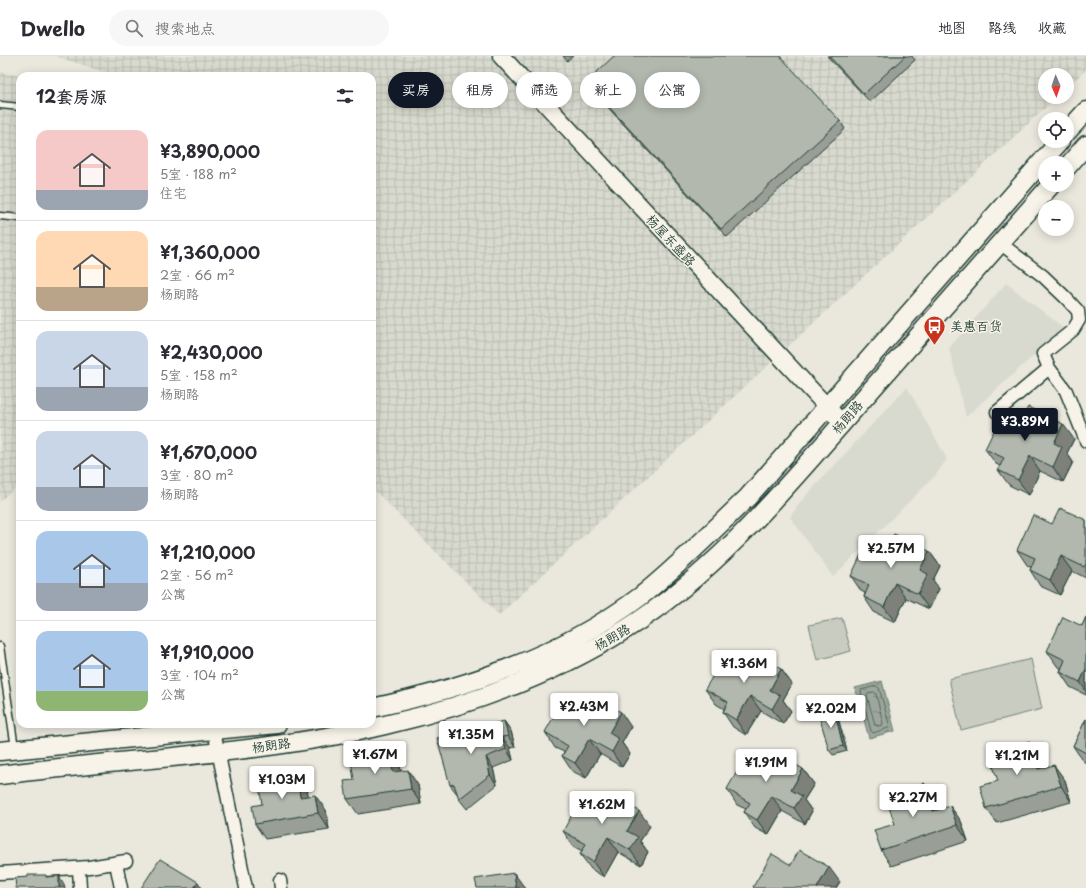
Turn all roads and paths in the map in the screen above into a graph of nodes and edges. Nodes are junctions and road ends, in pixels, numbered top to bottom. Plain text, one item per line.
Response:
1 (501, 56) edge
2 (0, 105) edge
3 (16, 107) edge
4 (1086, 111) edge
5 (1074, 124) edge
6 (1086, 145) edge
7 (1054, 148) edge
8 (1074, 159) edge
9 (1045, 192) edge
10 (0, 216) edge
11 (16, 218) edge
12 (1000, 243) junction
13 (1049, 368) junction
14 (827, 407) junction
15 (997, 412) dead end
16 (842, 423) junction
17 (1086, 442) edge
18 (0, 646) edge
19 (376, 707) edge
20 (376, 727) edge
21 (241, 728) edge
22 (370, 728) edge
23 (214, 731) junction
24 (8, 751) edge
25 (219, 752) junction
26 (0, 775) edge
27 (79, 868) junction
28 (0, 872) edge
29 (80, 888) edge
30 (121, 888) edge
31 (246, 888) edge

1 - 14 street, 杨屋东盛路
2 - 3 lane
4 - 5 main road
6 - 8 main road
7 - 14 main road, 杨朗路
9 - 12 main road, 杨朗路
10 - 11 lane
12 - 13 street
12 - 16 main road, 杨朗路
13 - 15 street
13 - 17 street
14 - 16 street, 杨屋东盛路
14 - 19 main road, 杨朗路
16 - 20 main road, 杨朗路
18 - 24 lane
21 - 23 main road, 杨朗路
22 - 25 main road, 杨朗路
23 - 24 main road, 杨朗路
23 - 25 street
25 - 26 main road, 杨朗路
25 - 31 street
27 - 28 street
27 - 29 street
27 - 30 street

